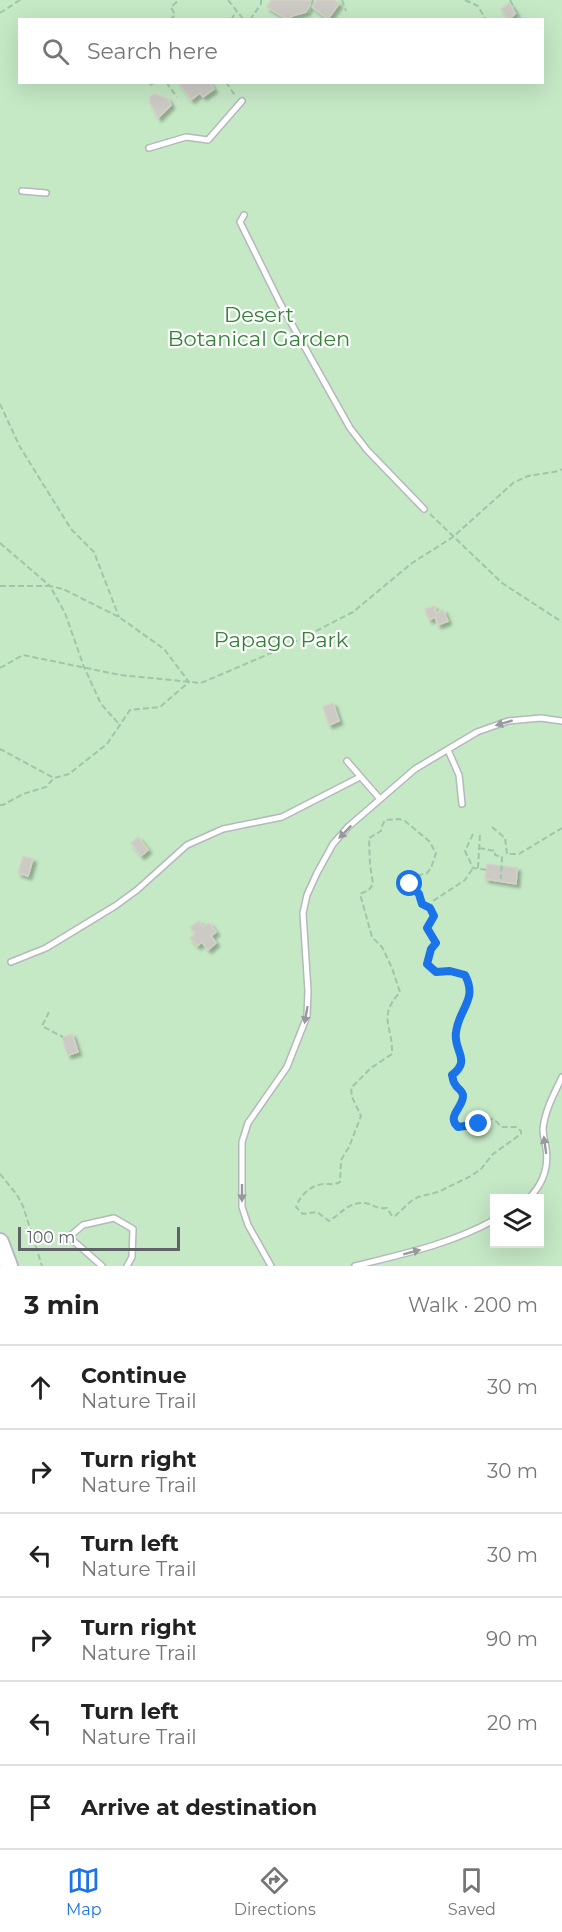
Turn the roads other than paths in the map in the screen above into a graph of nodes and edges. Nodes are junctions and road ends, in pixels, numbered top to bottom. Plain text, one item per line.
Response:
1 (239, 99) road end
2 (149, 148) dead end
3 (22, 191) dead end
4 (46, 193) dead end
5 (244, 215) dead end
6 (424, 509) road end
7 (562, 721) edge
8 (448, 750) junction
9 (347, 761) dead end
10 (360, 777) junction
11 (380, 799) junction
12 (462, 804) dead end
13 (11, 962) dead end
14 (562, 1077) edge
15 (533, 1194) edge
16 (490, 1222) edge
17 (0, 1242) edge
18 (9, 1266) edge
19 (102, 1266) edge
20 (127, 1266) edge
21 (271, 1266) edge
22 (355, 1266) edge

1 - 2 lane
3 - 4 lane
5 - 6 lane
7 -> 8 lane
8 - 11 lane
8 - 12 lane
9 - 10 lane
10 - 11 lane
10 - 13 lane
11 -> 21 lane
15 -> 14 lane
22 -> 16 lane
17 - 18 main road
19 - 20 lane

